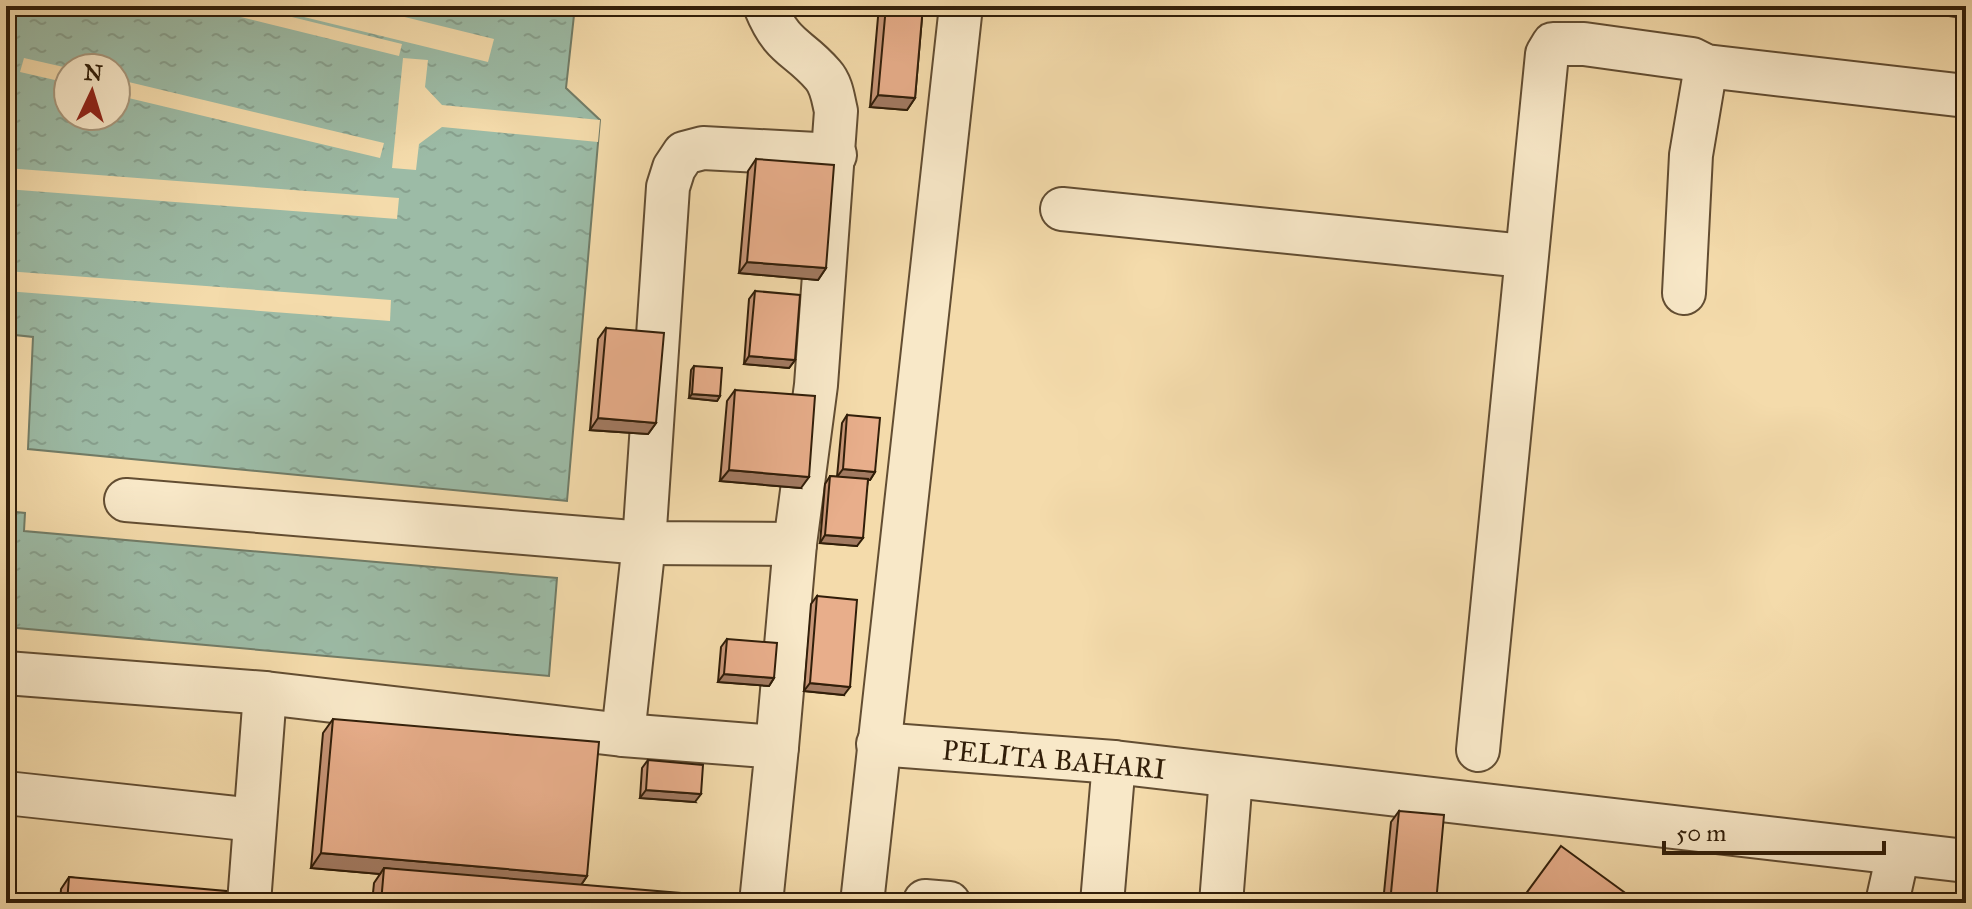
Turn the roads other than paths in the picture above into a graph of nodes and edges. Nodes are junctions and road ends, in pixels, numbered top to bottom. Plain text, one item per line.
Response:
1 (765, 6) edge
2 (961, 6) edge
3 (1706, 66) junction
4 (1966, 96) edge
5 (835, 155) junction
6 (1062, 209) dead end
7 (1525, 256) junction
8 (1684, 293) dead end
9 (126, 500) dead end
10 (644, 543) junction
11 (795, 544) junction
12 (6, 673) edge
13 (265, 693) junction
14 (623, 735) junction
15 (878, 744) junction
16 (777, 747) junction
17 (1478, 750) dead end
18 (1114, 762) junction
19 (1231, 777) junction
20 (6, 793) edge
21 (255, 820) junction
22 (1898, 854) junction
23 (1966, 861) edge
24 (249, 903) edge
25 (761, 903) edge
26 (862, 903) edge
27 (1102, 903) edge
28 (1221, 903) edge
29 (1887, 903) edge

1 - 5 lane
2 - 15 lane
3 - 4 lane
3 - 7 lane
3 - 8 lane
5 - 10 lane
5 - 11 lane
6 - 7 lane
7 - 17 lane
9 - 10 lane
10 - 11 lane
10 - 14 lane
11 - 16 lane
12 - 13 lane
13 - 14 lane
13 - 21 lane
14 - 16 lane
15 - 18 lane, PELITA BAHARI
15 - 26 lane
16 - 25 lane
18 - 19 lane, PELITA BAHARI
18 - 27 lane
19 - 22 lane, PELITA BAHARI
19 - 28 lane
20 - 21 lane
21 - 24 lane
22 - 23 lane, PELITA BAHARI
22 - 29 lane

